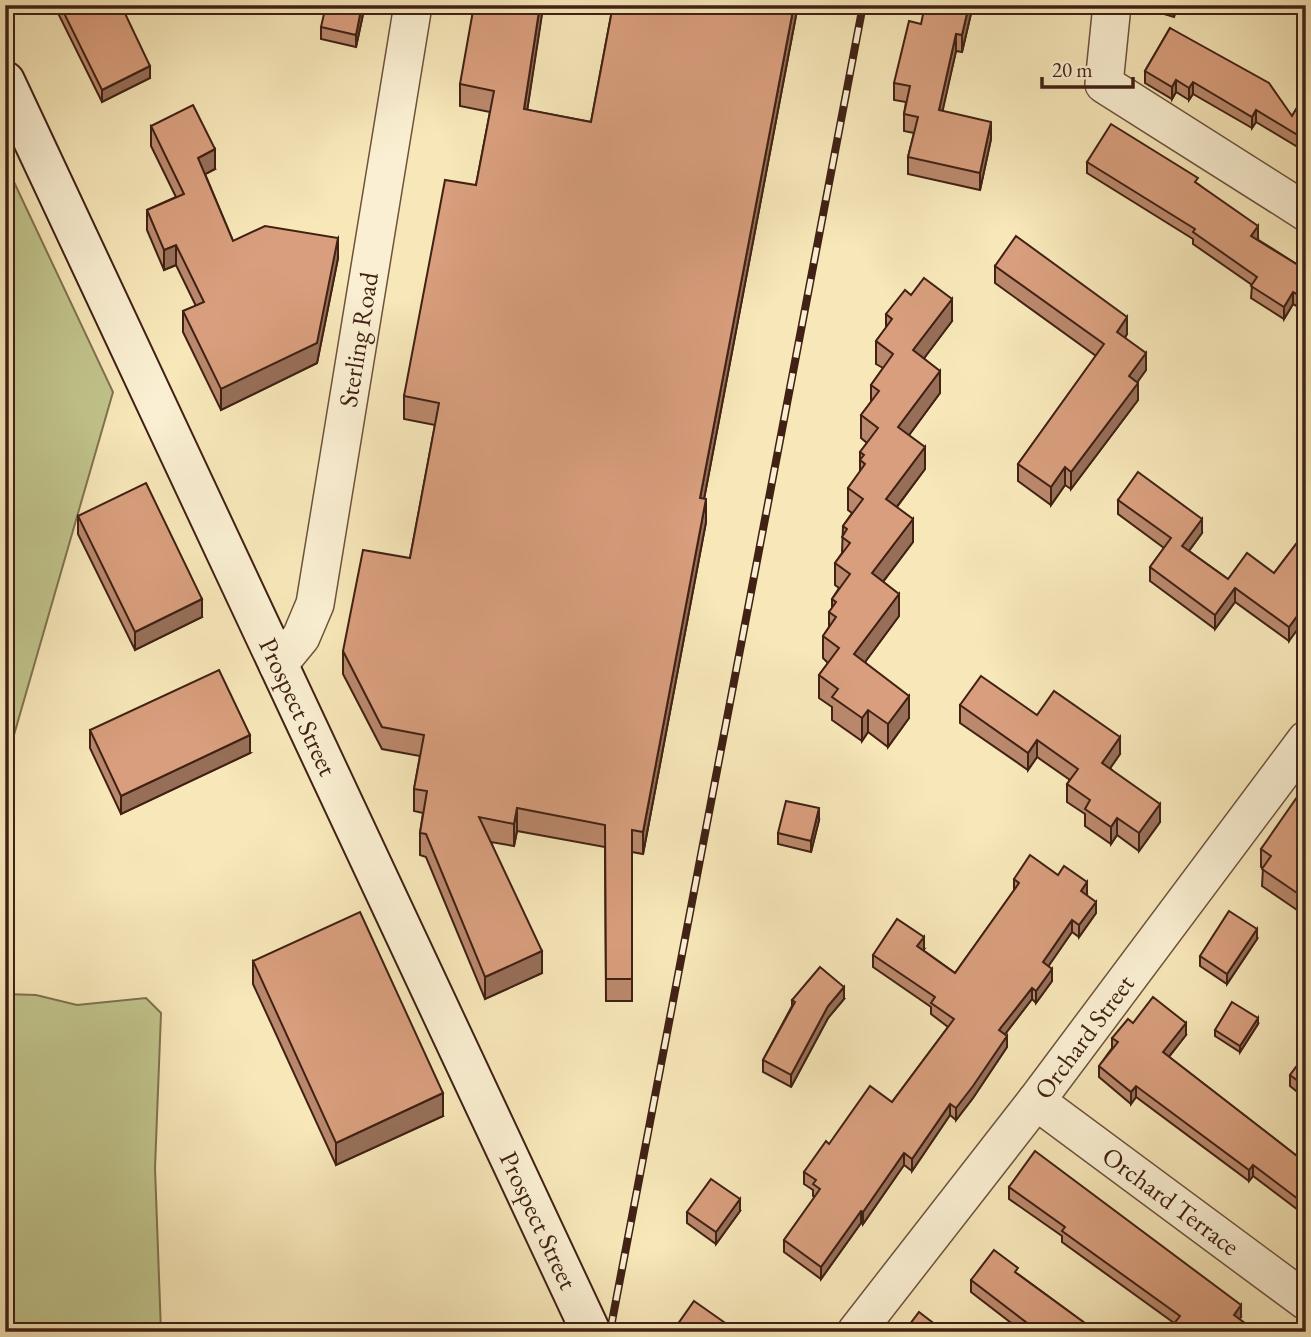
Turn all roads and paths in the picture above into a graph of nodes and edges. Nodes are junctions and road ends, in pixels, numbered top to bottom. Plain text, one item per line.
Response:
1 (413, 5) edge
2 (1112, 5) edge
3 (5, 81) edge
4 (1306, 212) edge
5 (278, 665) junction
6 (1303, 748) edge
7 (1035, 1101) junction
8 (1306, 1301) edge
9 (591, 1332) edge
10 (856, 1332) edge

1 - 5 street, Sterling Road
2 - 4 street
3 - 5 main road, Prospect Street
5 - 9 main road, Prospect Street
6 - 7 street, Orchard Street
7 - 8 street, Orchard Terrace
7 - 10 street, Orchard Street

